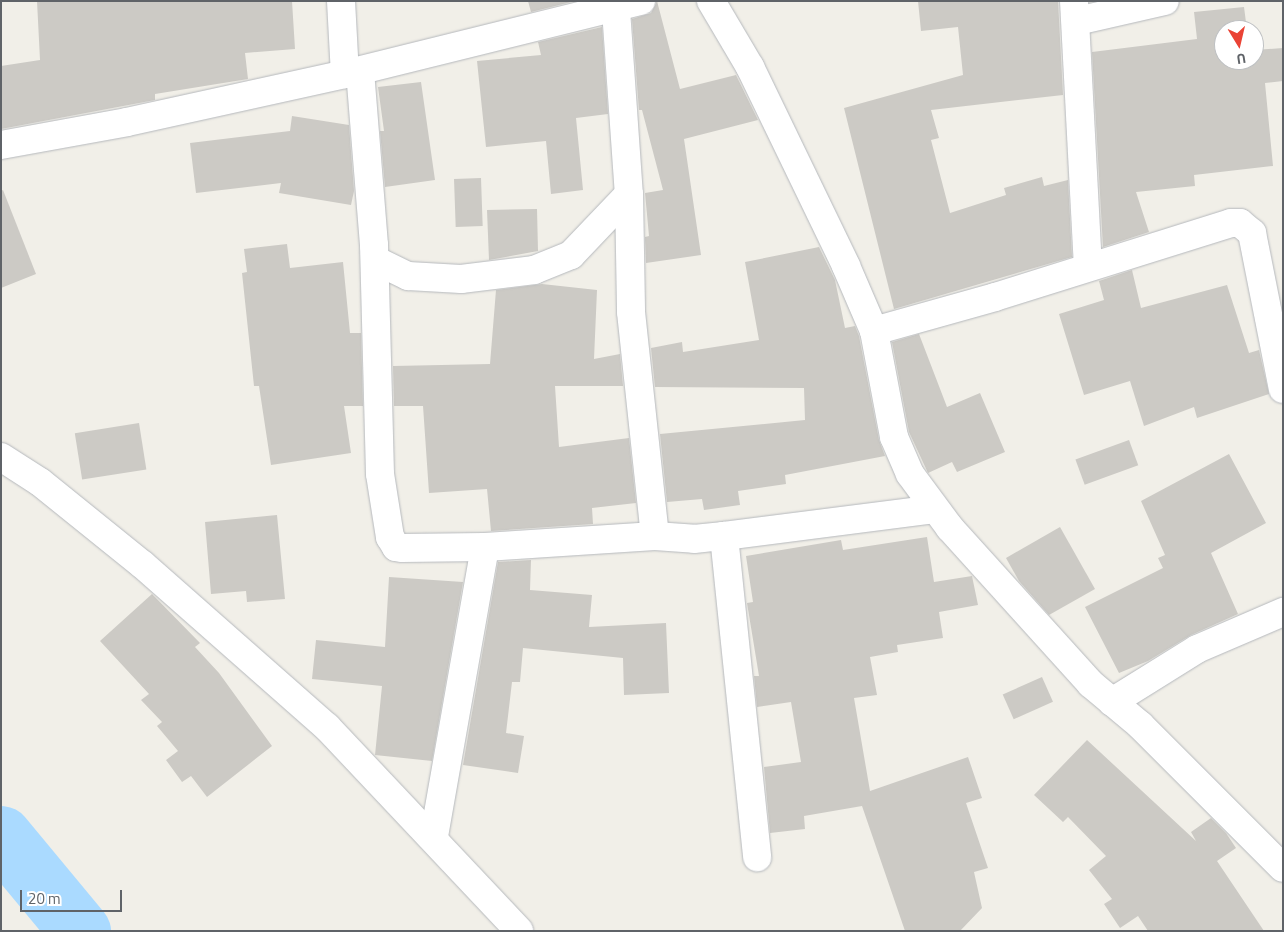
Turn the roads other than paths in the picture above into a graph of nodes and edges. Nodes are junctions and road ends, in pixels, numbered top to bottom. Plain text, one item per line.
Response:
1 (340, 1) edge
2 (711, 1) edge
3 (1165, 1) edge
4 (628, 5) edge
5 (1076, 11) edge
6 (352, 72) junction
7 (1, 145) edge
8 (629, 194) junction
9 (375, 260) junction
10 (1088, 266) junction
11 (874, 331) junction
12 (1283, 389) edge
13 (1, 457) edge
14 (934, 508) junction
15 (655, 536) junction
16 (724, 536) junction
17 (485, 546) junction
18 (1283, 612) edge
19 (1112, 702) junction
20 (434, 837) junction
21 (757, 857) dead end
22 (1283, 868) edge
23 (519, 931) edge

1 - 6 street
2 - 11 street
3 - 5 street
4 - 6 street
4 - 8 street
5 - 10 street
6 - 7 street
6 - 9 street
8 - 9 street
8 - 15 street
9 - 17 street
10 - 11 street
10 - 12 street
11 - 14 street
13 - 20 street
14 - 16 street
14 - 19 street
15 - 16 street
15 - 17 street
16 - 21 street
17 - 20 street
18 - 19 street
19 - 22 street
20 - 23 street

